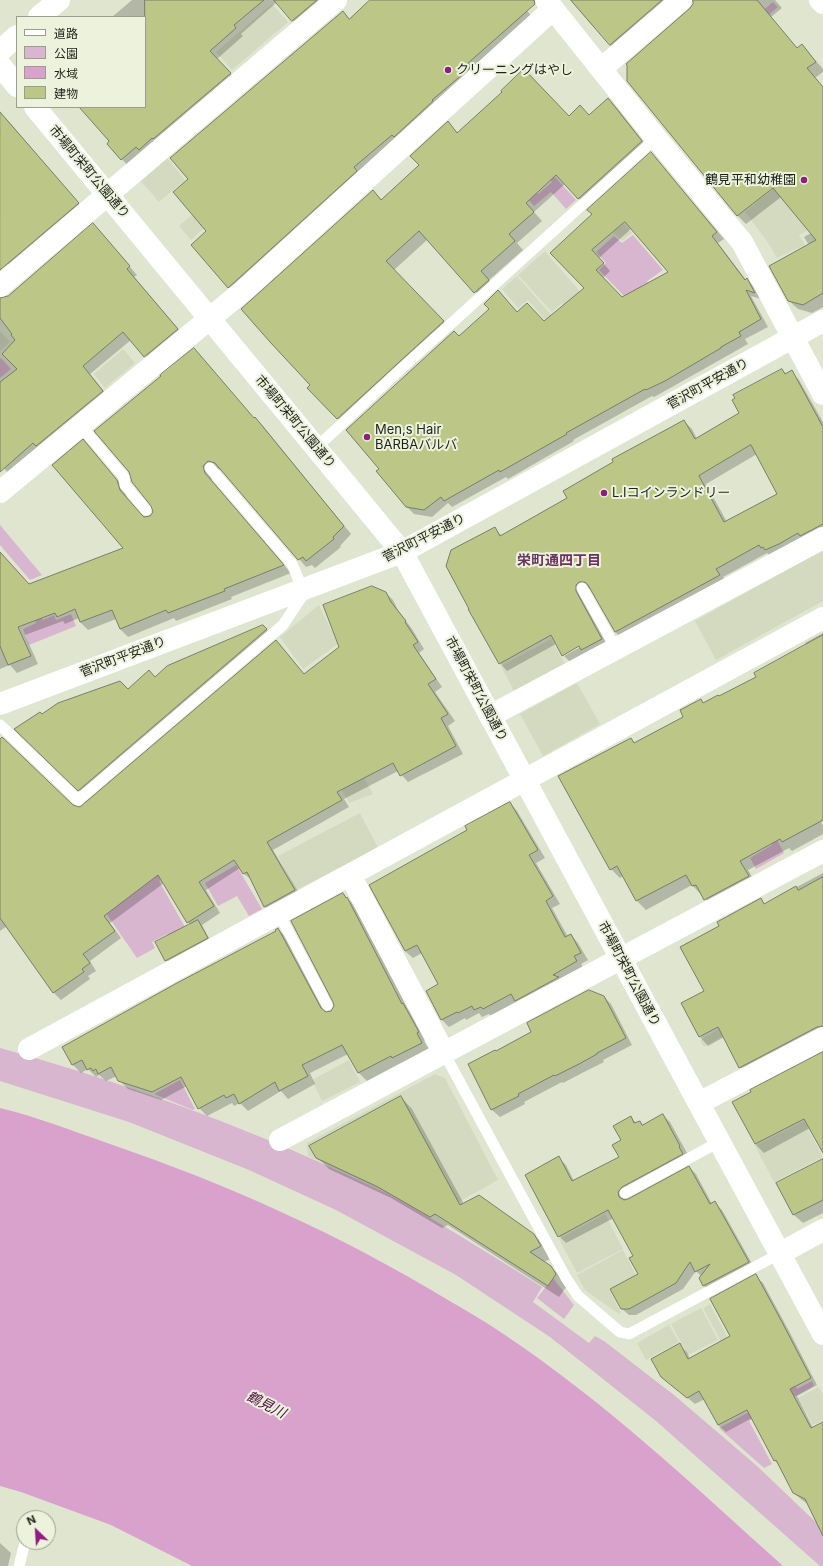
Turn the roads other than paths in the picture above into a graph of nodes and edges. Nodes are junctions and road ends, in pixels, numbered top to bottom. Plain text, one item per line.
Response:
1 (59, 0) edge
2 (336, 0) edge
3 (681, 0) edge
4 (820, 0) edge
5 (823, 4) edge
6 (550, 5) edge
7 (40, 16) edge
8 (16, 37) edge
9 (0, 51) edge
10 (0, 65) edge
11 (601, 69) junction
12 (16, 85) edge
13 (36, 108) edge
14 (656, 138) junction
15 (108, 195) junction
16 (0, 286) edge
17 (210, 319) junction
18 (823, 321) edge
19 (792, 338) junction
20 (823, 394) edge
21 (80, 425) junction
22 (317, 447) junction
23 (210, 468) dead end
24 (0, 492) edge
25 (146, 510) dead end
26 (823, 538) edge
27 (402, 552) junction
28 (582, 588) dead end
29 (306, 589) junction
30 (823, 618) edge
31 (616, 649) junction
32 (0, 704) edge
33 (490, 716) junction
34 (0, 725) edge
35 (525, 780) junction
36 (823, 851) edge
37 (350, 875) junction
38 (279, 914) junction
39 (621, 959) junction
40 (327, 1005) dead end
41 (823, 1038) edge
42 (29, 1049) dead end
43 (444, 1053) junction
44 (699, 1103) junction
45 (280, 1140) dead end
46 (719, 1142) junction
47 (625, 1193) dead end
48 (823, 1230) edge
49 (779, 1254) junction
50 (823, 1334) edge
51 (23, 1550) edge
52 (19, 1566) edge

1 - 7 street
2 - 15 street
3 - 11 street
4 - 5 street
6 - 11 street
6 - 17 street
8 - 9 street
10 - 12 street
11 - 14 street
13 - 15 street, 市場町栄町公園通り
14 - 19 street
14 - 22 lane
15 - 16 street
15 - 17 street, 市場町栄町公園通り
17 - 21 street
17 - 22 street, 市場町栄町公園通り
18 - 19 street, 菅沢町平安通り
19 - 20 street
19 - 27 street, 菅沢町平安通り
21 - 24 street
21 - 25 lane
22 - 27 street, 市場町栄町公園通り
23 - 29 lane
26 - 31 street
27 - 29 street, 菅沢町平安通り
27 - 33 street, 市場町栄町公園通り
28 - 31 lane
29 - 32 street, 菅沢町平安通り
29 - 34 lane
30 - 35 street
31 - 33 street
33 - 35 street, 市場町栄町公園通り
35 - 37 street
35 - 39 street, 市場町栄町公園通り
36 - 39 street
37 - 38 street
37 - 43 street
38 - 40 lane
38 - 42 street
39 - 43 street
39 - 44 street, 市場町栄町公園通り
41 - 44 street
43 - 45 street
43 - 49 lane
44 - 46 street, 市場町栄町公園通り
46 - 47 lane
46 - 49 street, 市場町栄町公園通り
48 - 49 street
49 - 50 street, 市場町栄町公園通り
51 - 52 lane

